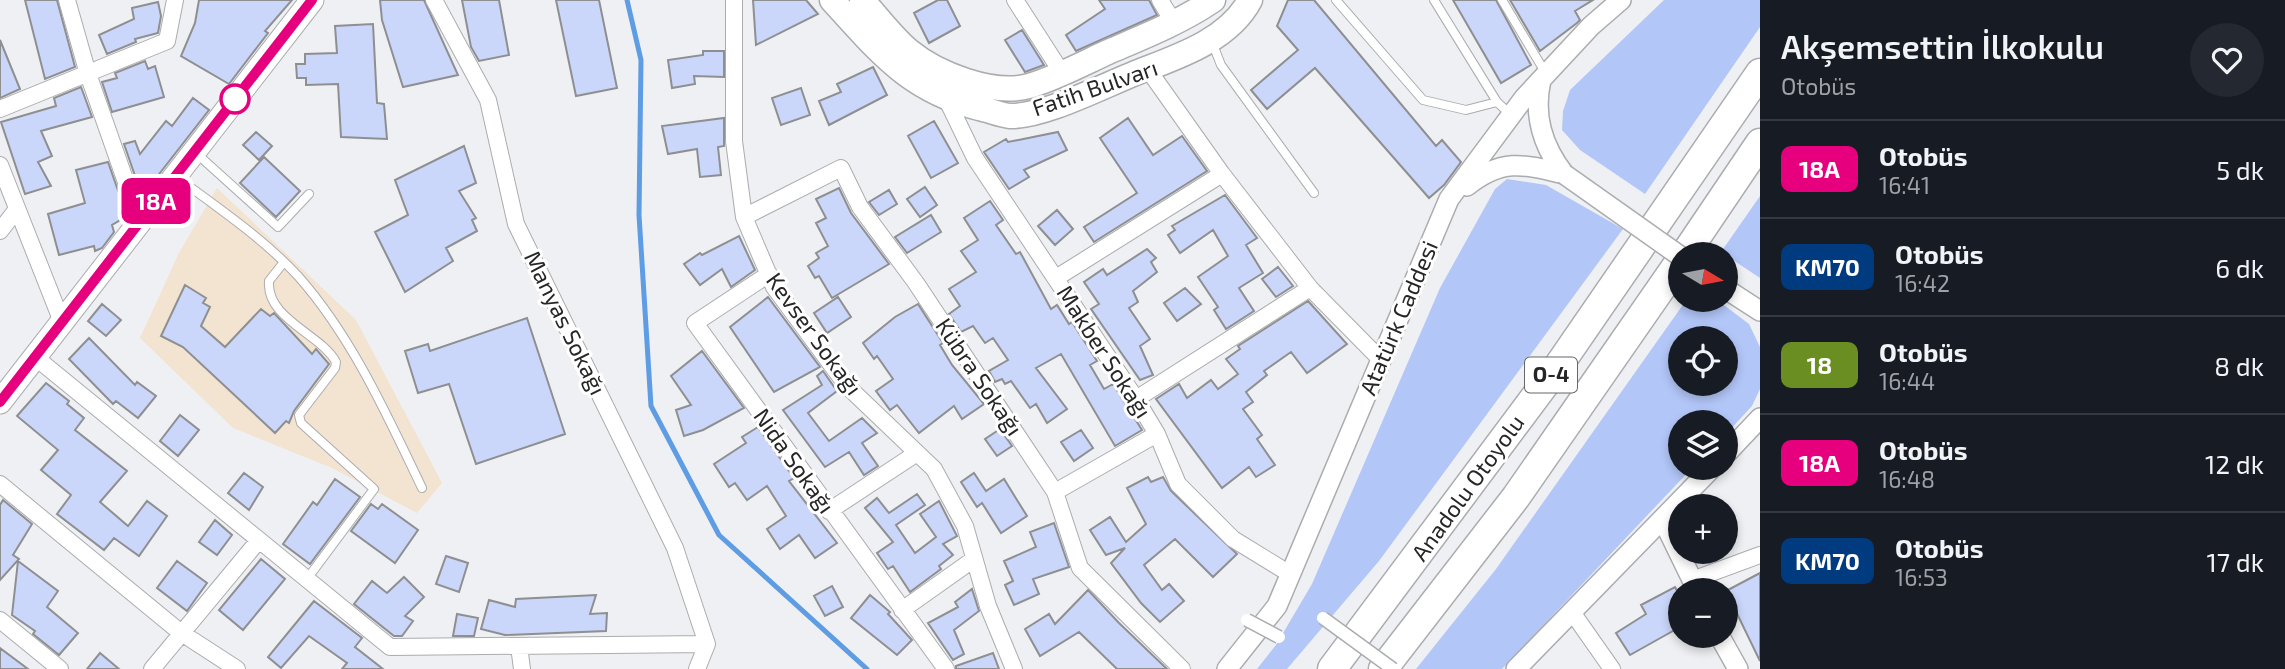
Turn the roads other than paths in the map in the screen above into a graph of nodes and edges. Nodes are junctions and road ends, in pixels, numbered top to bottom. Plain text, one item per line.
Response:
1 (67, 0) edge
2 (175, 0) edge
3 (312, 0) edge
4 (434, 0) edge
5 (734, 0) edge
6 (832, 0) edge
7 (862, 0) edge
8 (1015, 0) edge
9 (1160, 0) edge
10 (1213, 0) edge
11 (1250, 0) edge
12 (1336, 0) edge
13 (1434, 0) edge
14 (1502, 0) edge
15 (1621, 0) edge
16 (1174, 23) junction
17 (1211, 40) junction
18 (1147, 68) junction
19 (1062, 73) junction
20 (1760, 73) edge
21 (88, 74) junction
22 (1544, 77) junction
23 (947, 100) junction
24 (1503, 108) junction
25 (0, 109) edge
26 (1760, 143) edge
27 (195, 152) junction
28 (0, 165) edge
29 (1222, 174) junction
30 (1564, 174) junction
31 (176, 176) junction
32 (1314, 193) dead end
33 (309, 194) dead end
34 (1450, 199) junction
35 (18, 209) junction
36 (744, 217) junction
37 (140, 222) junction
38 (0, 231) edge
39 (1693, 242) edge
40 (1668, 250) edge
41 (284, 262) junction
42 (769, 274) junction
43 (1668, 276) edge
44 (1056, 278) junction
45 (1310, 288) junction
46 (1738, 298) edge
47 (1758, 312) edge
48 (62, 322) junction
49 (35, 357) junction
50 (1381, 360) junction
51 (1136, 399) junction
52 (0, 402) edge
53 (1760, 418) edge
54 (1157, 434) junction
55 (1738, 441) edge
56 (917, 453) junction
57 (1701, 480) edge
58 (0, 484) edge
59 (422, 488) dead end
60 (1055, 492) junction
61 (829, 511) junction
62 (1663, 520) junction
63 (258, 540) junction
64 (1760, 555) edge
65 (974, 559) junction
66 (1290, 574) junction
67 (1692, 578) edge
68 (1710, 578) edge
69 (307, 579) junction
70 (902, 610) junction
71 (1572, 612) junction
72 (1322, 618) dead end
73 (0, 620) edge
74 (1247, 620) dead end
75 (180, 632) junction
76 (1279, 636) dead end
77 (707, 644) junction
78 (519, 646) junction
79 (1726, 648) edge
80 (60, 669) edge
81 (152, 669) edge
82 (237, 669) edge
83 (522, 669) edge
84 (696, 669) edge
85 (946, 669) edge
86 (1014, 669) edge
87 (1182, 669) edge
88 (1227, 669) edge
89 (1332, 669) edge
90 (1383, 669) edge
91 (1392, 669) edge
92 (1516, 669) edge
93 (1612, 669) edge
94 (1738, 669) edge

1 - 21 street
2 - 21 street
3 - 27 main road
4 - 77 street, Manyas Sokağı
5 - 36 street, Kevser Sokağı
6 - 23 main road, Fatih Bulvarı
7 - 19 main road, Fatih Bulvarı
8 - 19 street
9 - 16 street
10 - 16 main road, Fatih Bulvarı
11 - 17 main road, Fatih Bulvarı
12 - 24 lane
13 - 24 lane
14 - 22 lane
15 - 22 street, Atatürk Caddesi
16 - 19 main road, Fatih Bulvarı
17 - 18 main road, Fatih Bulvarı
17 - 32 lane
18 - 23 main road, Fatih Bulvarı
18 - 29 street
20 - 89 highway, Anadolu Otoyolu / O-4
21 - 25 street
21 - 37 street
22 - 24 street, Atatürk Caddesi
22 - 30 street
23 - 44 street, Makber Sokağı
24 - 34 street, Atatürk Caddesi
26 - 39 highway
27 - 31 main road
27 - 33 lane
28 - 35 street
29 - 44 street
29 - 45 street
30 - 34 street
30 - 40 street, Anadolu Otoyolu, bridge
31 - 37 main road
31 - 41 lane
34 - 50 street, Atatürk Caddesi
35 - 38 street
35 - 48 street
36 - 42 street, Kevser Sokağı
36 - 60 street, Kübra Sokağı
37 - 48 main road
41 - 59 lane
41 - 69 lane
42 - 56 street, Kevser Sokağı
42 - 61 street, Nida Sokağı
43 - 90 highway, Anadolu Otoyolu / O-4
44 - 51 street, Makber Sokağı
45 - 50 street
45 - 51 street
46 - 47 street
48 - 49 main road
49 - 52 main road
49 - 63 street
50 - 66 street, Atatürk Caddesi
51 - 54 street, Makber Sokağı
53 - 55 street
54 - 60 street
54 - 66 street, Makber Sokağı
56 - 61 street
56 - 65 street, Kevser Sokağı
57 - 62 street
58 - 75 street
60 - 87 street, Kübra Sokağı
61 - 70 street, Nida Sokağı
62 - 67 street
62 - 71 street
63 - 69 street
63 - 75 street
64 - 68 street
65 - 70 street
65 - 86 street, Kevser Sokağı
66 - 88 street, Atatürk Caddesi
69 - 78 street
70 - 85 street, Nida Sokağı
71 - 92 street
71 - 93 street
72 - 91 street, bridge
73 - 80 street
74 - 76 street, bridge
75 - 81 street
75 - 82 street
77 - 78 street
77 - 84 street
78 - 83 street
79 - 94 street

